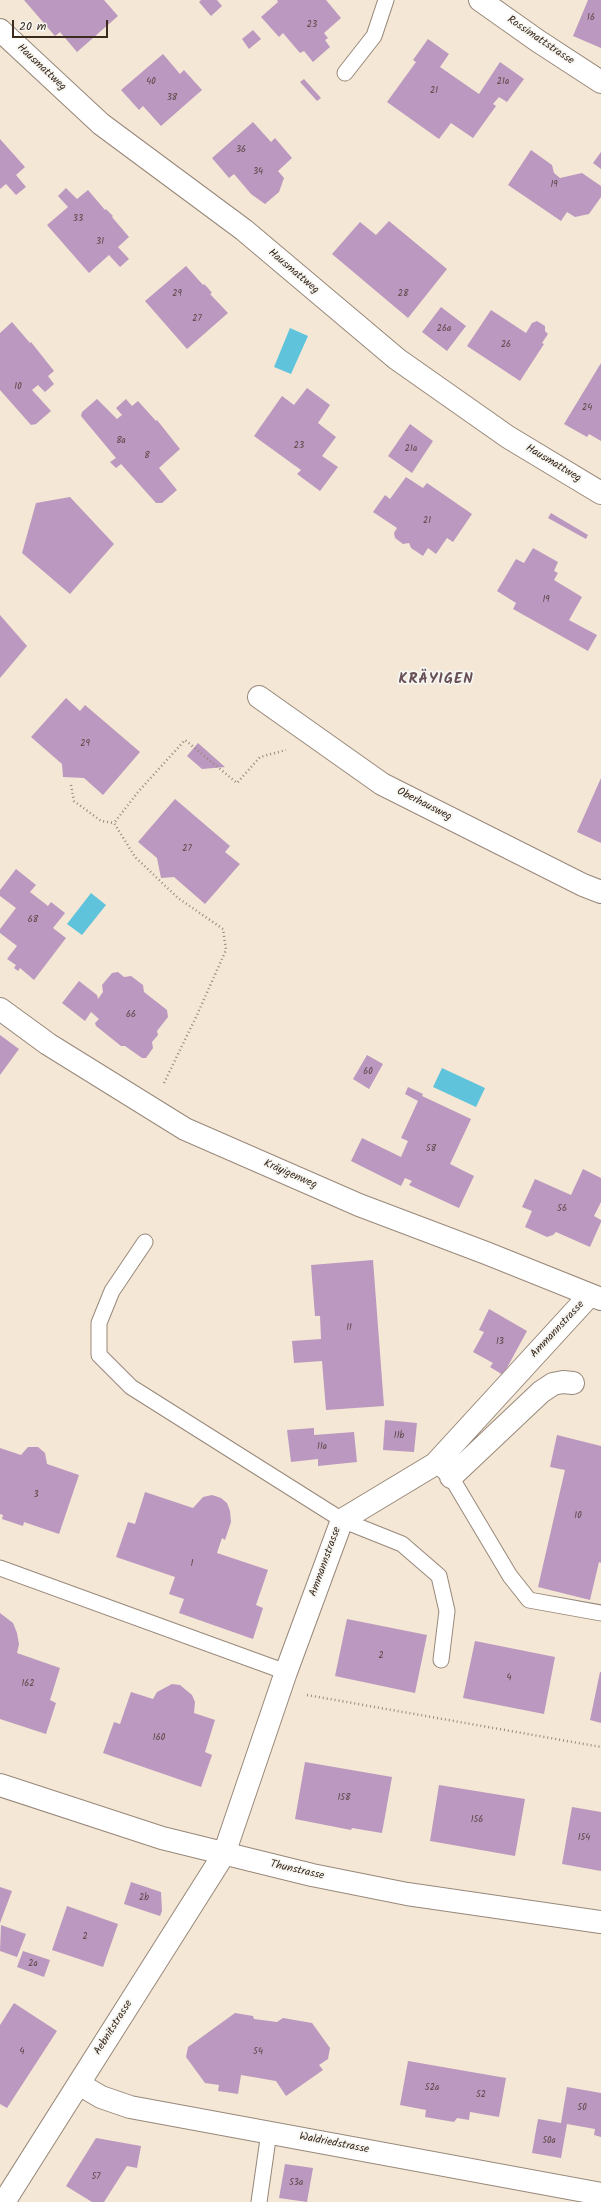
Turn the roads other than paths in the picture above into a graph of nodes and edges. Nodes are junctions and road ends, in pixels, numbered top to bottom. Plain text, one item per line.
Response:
1 (386, 0) edge
2 (480, 0) edge
3 (0, 30) edge
4 (345, 73) dead end
5 (601, 82) edge
6 (601, 493) edge
7 (259, 697) dead end
8 (601, 892) edge
9 (0, 1010) edge
10 (145, 1242) dead end
11 (595, 1298) edge
12 (573, 1383) dead end
13 (443, 1470) junction
14 (342, 1520) junction
15 (0, 1568) edge
16 (601, 1612) edge
17 (441, 1660) dead end
18 (283, 1681) junction
19 (0, 1785) edge
20 (224, 1854) junction
21 (601, 1922) edge
22 (79, 2084) junction
23 (269, 2132) junction
24 (597, 2196) edge
25 (4, 2202) edge
26 (258, 2202) edge

1 - 4 lane
2 - 5 street, Rossimattstrasse
3 - 6 street, Hausmattweg
7 - 8 street, Oberhausweg
9 - 11 street, Kräyigenweg
10 - 14 lane
11 - 13 street, Ammannstrasse
12 - 13 street
13 - 14 street, Ammannstrasse
13 - 16 lane
14 - 17 lane
14 - 18 street, Ammannstrasse
15 - 18 lane
18 - 20 street, Ammannstrasse
19 - 20 street, Thunstrasse
20 - 21 street, Thunstrasse
20 - 22 street, Aebnitstrasse
22 - 23 street, Waldriedstrasse
22 - 25 street, Aebnitstrasse
23 - 24 street, Waldriedstrasse
23 - 26 lane

